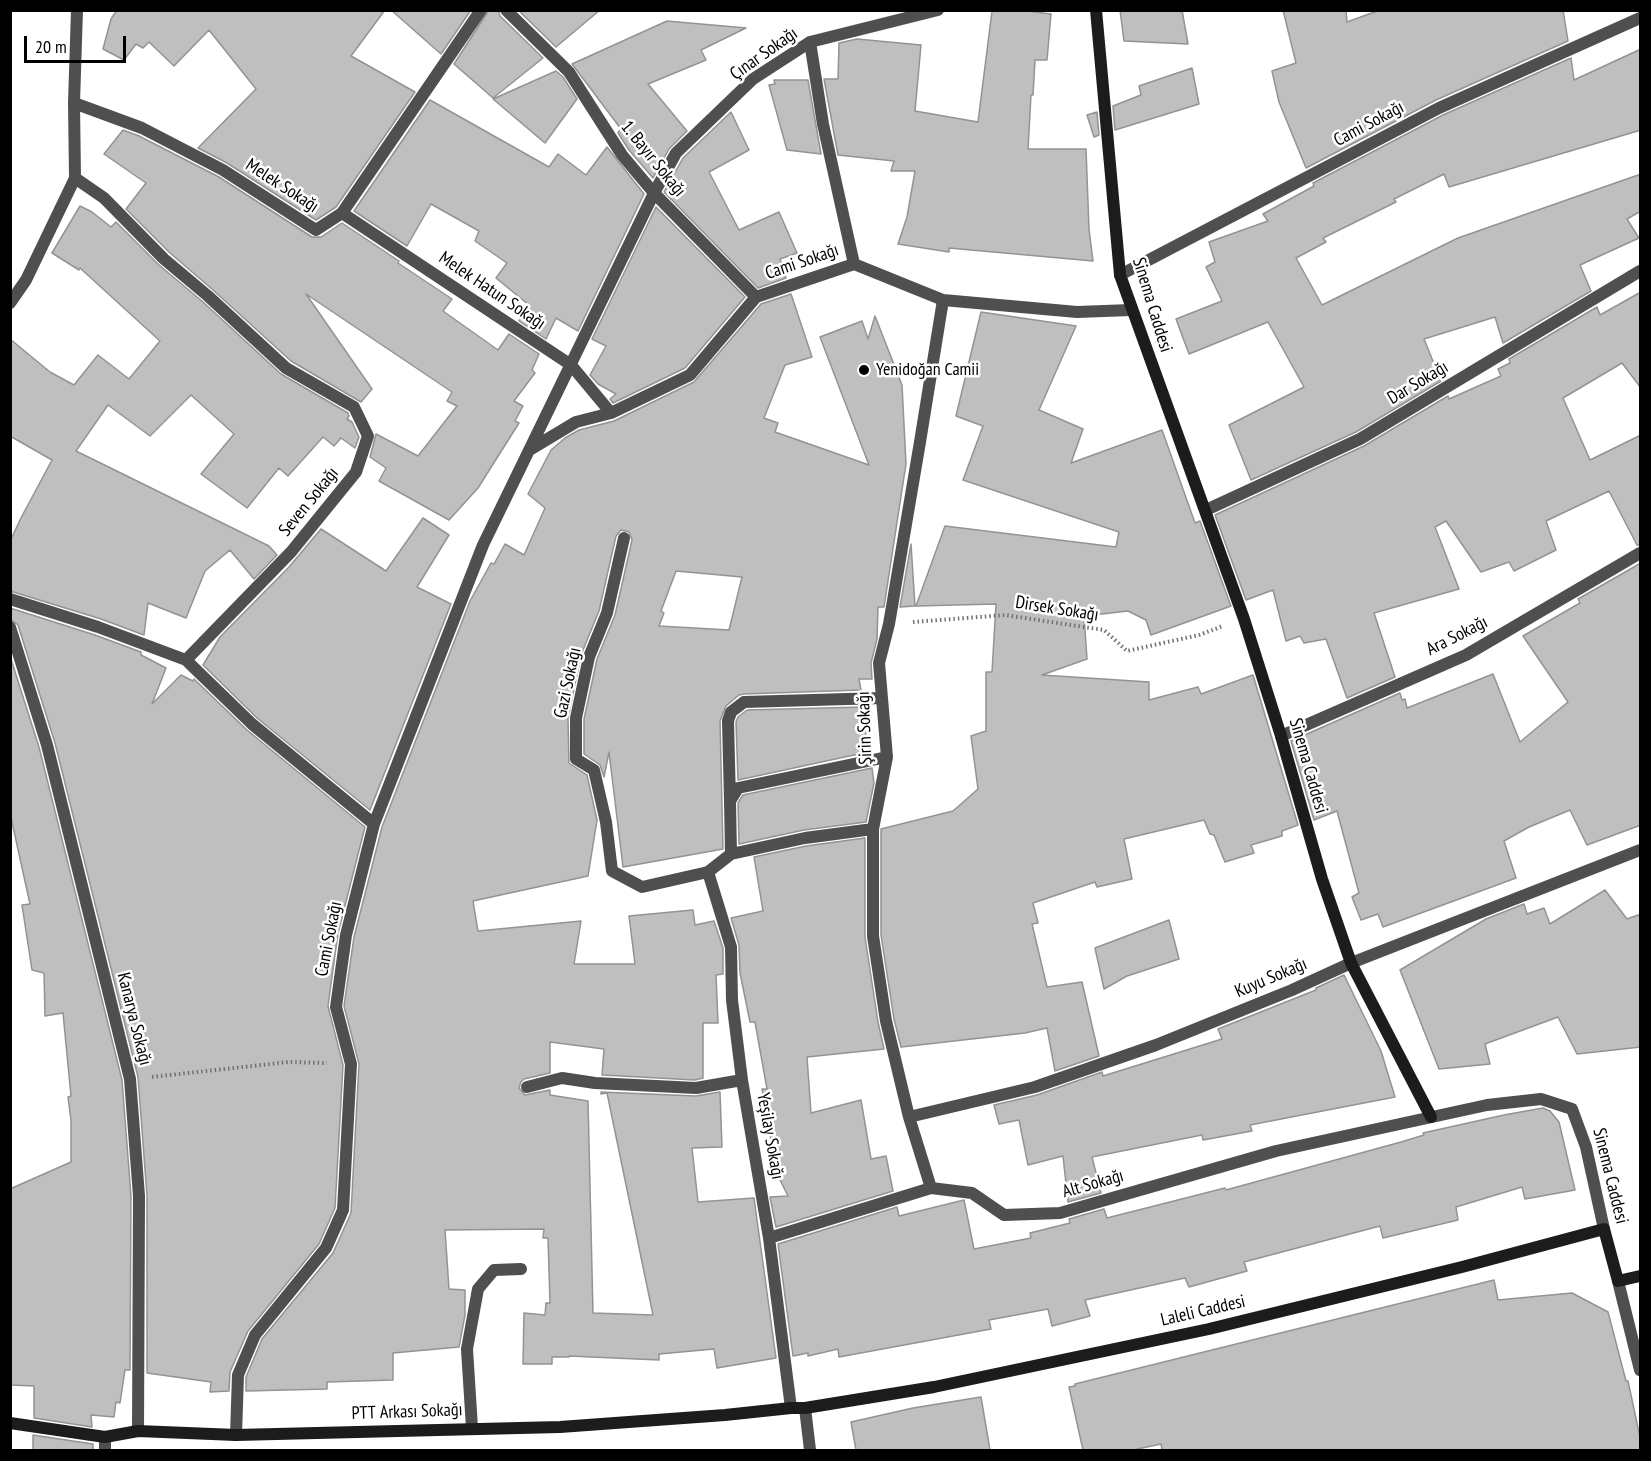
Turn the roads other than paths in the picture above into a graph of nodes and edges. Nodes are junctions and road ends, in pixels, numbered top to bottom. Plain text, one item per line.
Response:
1 (77, 10) edge
2 (481, 10) edge
3 (506, 10) edge
4 (938, 10) edge
5 (1096, 10) edge
6 (1641, 18) edge
7 (810, 42) junction
8 (74, 103) junction
9 (75, 178) junction
10 (654, 193) junction
11 (342, 213) junction
12 (854, 264) junction
13 (1641, 271) edge
14 (1120, 274) junction
15 (756, 297) junction
16 (943, 300) junction
17 (10, 303) edge
18 (1131, 310) junction
19 (571, 365) junction
20 (611, 413) junction
21 (530, 449) junction
22 (1206, 510) junction
23 (624, 538) dead end
24 (1641, 553) edge
25 (10, 599) edge
26 (10, 627) edge
27 (186, 660) junction
28 (882, 699) junction
29 (1281, 736) junction
30 (887, 757) junction
31 (730, 801) junction
32 (374, 824) junction
33 (873, 829) junction
34 (1641, 850) edge
35 (731, 854) junction
36 (708, 872) junction
37 (1351, 963) junction
38 (742, 1080) junction
39 (527, 1087) dead end
40 (909, 1117) junction
41 (1431, 1117) junction
42 (931, 1188) junction
43 (1604, 1229) junction
44 (770, 1238) junction
45 (521, 1269) dead end
46 (1641, 1276) edge
47 (1618, 1281) junction
48 (1641, 1370) edge
49 (791, 1408) junction
50 (805, 1408) junction
51 (10, 1423) edge
52 (472, 1428) junction
53 (138, 1431) junction
54 (236, 1435) junction
55 (105, 1437) junction
56 (105, 1450) edge
57 (810, 1450) edge

1 - 8 street
2 - 11 street, Melek Sokağı
3 - 10 street, 1. Bayır Sokağı
4 - 7 street, Çınar Sokağı
5 - 14 street, Sinema Caddesi
6 - 14 street, Cami Sokağı
7 - 10 street, Çınar Sokağı
7 - 12 street
8 - 9 street
8 - 11 street, Melek Sokağı
9 - 17 street
9 - 27 street, Seven Sokağı
10 - 15 street, 1. Bayır Sokağı
10 - 19 street, Cami Sokağı
11 - 19 street, Melek Hatun Sokağı
12 - 15 street, Cami Sokağı
12 - 16 street, Cami Sokağı
13 - 22 street, Dar Sokağı
14 - 18 street, Sinema Caddesi
15 - 20 street, Cami Sokağı
16 - 18 street, Cami Sokağı
16 - 28 street, Şirin Sokağı
18 - 22 street, Sinema Caddesi
19 - 20 street, Melek Hatun Sokağı
19 - 21 street, Cami Sokağı
20 - 21 street, Cami Sokağı
21 - 32 street, Cami Sokağı
22 - 29 street, Sinema Caddesi
23 - 36 street, Gazi Sokağı
24 - 29 street, Ara Sokağı
25 - 27 street
26 - 53 street, Kanarya Sokağı
27 - 32 street
28 - 30 street, Şirin Sokağı
28 - 31 street
29 - 37 street, Sinema Caddesi
30 - 31 street
30 - 33 street, Şirin Sokağı
31 - 35 street
32 - 54 street, Cami Sokağı
33 - 35 street
33 - 40 street, Şirin Sokağı
34 - 37 street, Kuyu Sokağı
35 - 36 street
36 - 38 street, Yeşilay Sokağı
37 - 40 street, Kuyu Sokağı
37 - 41 street, Sinema Caddesi
38 - 39 street
38 - 44 street, Yeşilay Sokağı
40 - 42 street, Şirin Sokağı
41 - 42 street, Alt Sokağı
41 - 43 street, Sinema Caddesi
42 - 44 street, Alt Sokağı
43 - 47 street, Sinema Caddesi
43 - 50 street, Laleli Caddesi
44 - 49 street, Yeşilay Sokağı
45 - 52 street
46 - 47 street
47 - 48 street, Sinema Caddesi
49 - 50 street, PTT Arkası Sokağı
49 - 52 street, PTT Arkası Sokağı
50 - 57 street
51 - 55 street, PTT Arkası Sokağı
52 - 54 street, PTT Arkası Sokağı
53 - 54 street, PTT Arkası Sokağı
53 - 55 street, PTT Arkası Sokağı
55 - 56 street

